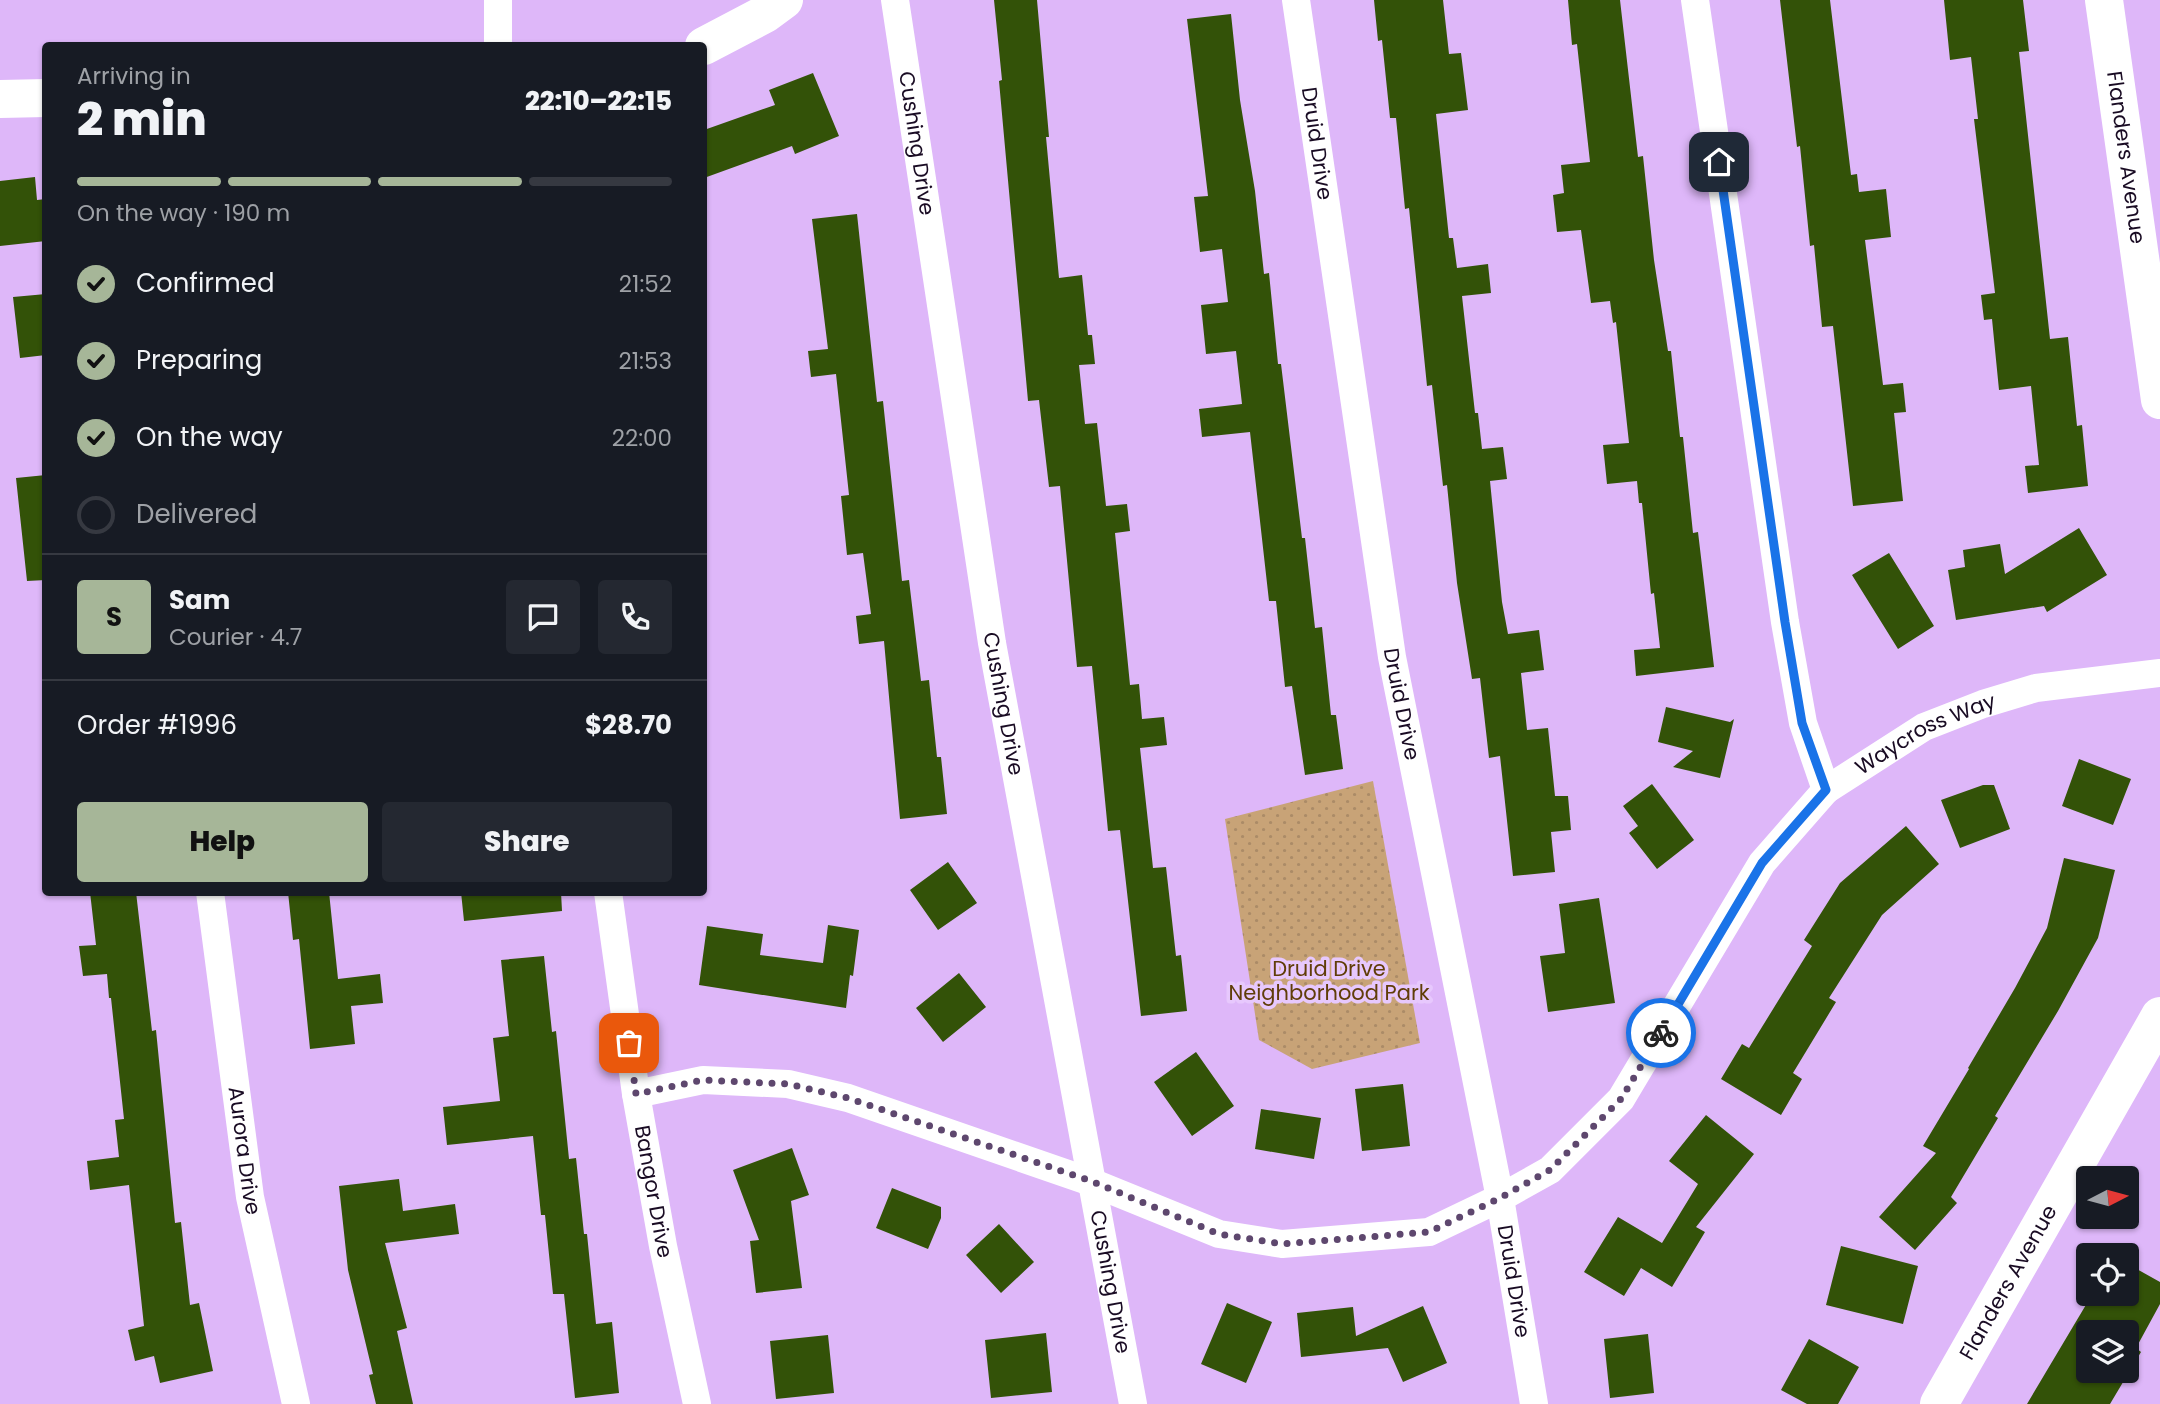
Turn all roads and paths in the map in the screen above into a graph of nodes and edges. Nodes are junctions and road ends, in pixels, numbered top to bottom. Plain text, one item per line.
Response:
1 (498, 0) edge
2 (784, 0) edge
3 (895, 0) edge
4 (1296, 0) edge
5 (1695, 0) edge
6 (2104, 0) edge
7 (498, 42) edge
8 (707, 44) edge
9 (42, 98) edge
10 (0, 99) edge
11 (2160, 400) edge
12 (2160, 673) edge
13 (1826, 790) junction
14 (211, 896) edge
15 (609, 896) edge
16 (2160, 1016) edge
17 (636, 1094) junction
18 (1091, 1181) junction
19 (1500, 1198) junction
20 (296, 1404) edge
21 (697, 1404) edge
22 (1133, 1404) edge
23 (1534, 1404) edge
24 (1940, 1404) edge

1 - 7 street
2 - 8 street
3 - 18 street, Cushing Drive
4 - 19 street, Druid Drive
5 - 13 street
6 - 11 street, Flanders Avenue
9 - 10 street
12 - 13 street, Waycross Way
13 - 19 street, Waycross Way
14 - 20 street, Aurora Drive
15 - 17 street, Bangor Drive
16 - 24 street, Flanders Avenue
17 - 18 street, Waycross Way
17 - 21 street, Bangor Drive
18 - 19 street, Waycross Way
18 - 22 street, Cushing Drive
19 - 23 street, Druid Drive

